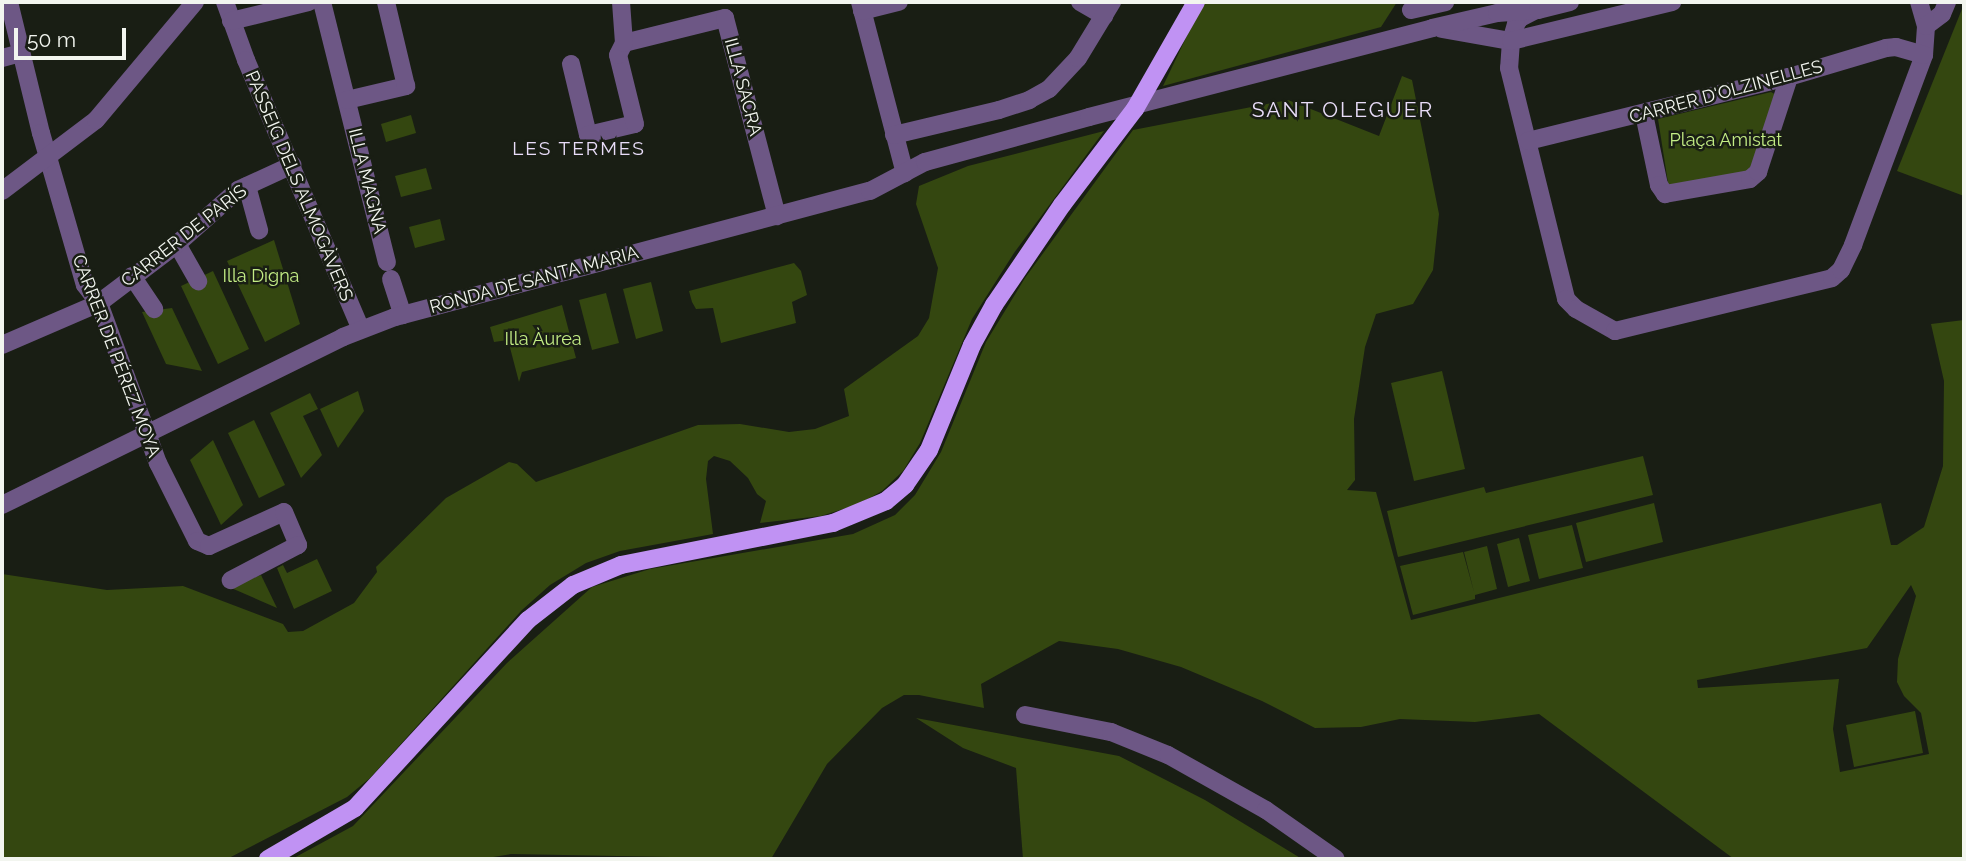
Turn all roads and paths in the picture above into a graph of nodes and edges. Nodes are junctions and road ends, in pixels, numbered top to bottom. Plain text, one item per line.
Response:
1 (9, 2) edge
2 (195, 2) edge
3 (225, 2) edge
4 (309, 2) edge
5 (322, 2) edge
6 (386, 2) edge
7 (621, 2) edge
8 (899, 2) edge
9 (1080, 2) edge
10 (1196, 2) edge
11 (1445, 2) edge
12 (1570, 2) edge
13 (1672, 2) edge
14 (1919, 2) edge
15 (1947, 2) edge
16 (861, 6) edge
17 (1410, 6) edge
18 (1496, 7) edge
19 (1108, 9) edge
20 (1538, 10) junction
21 (231, 21) junction
22 (1926, 26) junction
23 (1432, 28) junction
24 (1411, 33) junction
25 (1511, 41) junction
26 (624, 43) junction
27 (20, 52) junction
28 (1924, 55) junction
29 (2, 58) edge
30 (570, 64) dead end
31 (1789, 77) junction
32 (347, 100) junction
33 (1644, 114) junction
34 (894, 135) junction
35 (1528, 141) junction
36 (48, 155) junction
37 (292, 165) junction
38 (905, 173) junction
39 (247, 186) junction
40 (2, 191) edge
41 (777, 216) junction
42 (259, 230) dead end
43 (177, 244) junction
44 (132, 276) junction
45 (198, 281) dead end
46 (99, 303) junction
47 (154, 309) dead end
48 (403, 314) junction
49 (361, 330) junction
50 (2, 345) edge
51 (149, 433) junction
52 (2, 505) edge
53 (231, 580) dead end
54 (1025, 715) dead end
55 (268, 859) edge
56 (1336, 859) edge

1 - 27 street, CARRER DE PÉREZ MOYA
2 - 36 street
3 - 21 street, PASSEIG DELS ALMOGÀVERS
4 - 21 street
5 - 32 street, ILLA MAGNA
6 - 32 street
7 - 26 street
8 - 16 street
9 - 19 street
10 - 55 main road
11 - 17 street
12 - 20 street
13 - 25 street
14 - 22 street
15 - 22 street
16 - 34 street
17 - 24 street
18 - 20 street
18 - 23 street
18 - 25 street
19 - 34 street
20 - 25 street
21 - 37 street, PASSEIG DELS ALMOGÀVERS
22 - 28 street
23 - 24 street
23 - 25 street
24 - 38 street, RONDA DE SANTA MARIA
25 - 35 street
26 - 30 street
26 - 41 street, ILLA SACRA
27 - 29 street
27 - 36 street, CARRER DE PÉREZ MOYA
28 - 31 street, CARRER D'OLZINELLES
28 - 35 street
31 - 33 street, CARRER D'OLZINELLES
31 - 33 street
32 - 48 street, ILLA MAGNA
33 - 35 street, CARRER D'OLZINELLES
34 - 38 street
36 - 40 street
36 - 46 street, CARRER DE PÉREZ MOYA
37 - 39 street, CARRER DE PARÍS
37 - 49 street, PASSEIG DELS ALMOGÀVERS
38 - 41 street, RONDA DE SANTA MARIA
39 - 42 street
39 - 43 street, CARRER DE PARÍS
41 - 48 street, RONDA DE SANTA MARIA
43 - 44 street, CARRER DE PARÍS
43 - 45 street
44 - 46 street, CARRER DE PARÍS
44 - 47 street
46 - 50 street, CARRER DE PARÍS
46 - 51 street, CARRER DE PÉREZ MOYA
48 - 49 street, RONDA DE SANTA MARIA
49 - 51 street, RONDA DE SANTA MARIA
51 - 52 street, RONDA DE SANTA MARIA
51 - 53 street, CARRER DE PÉREZ MOYA
54 - 56 street

